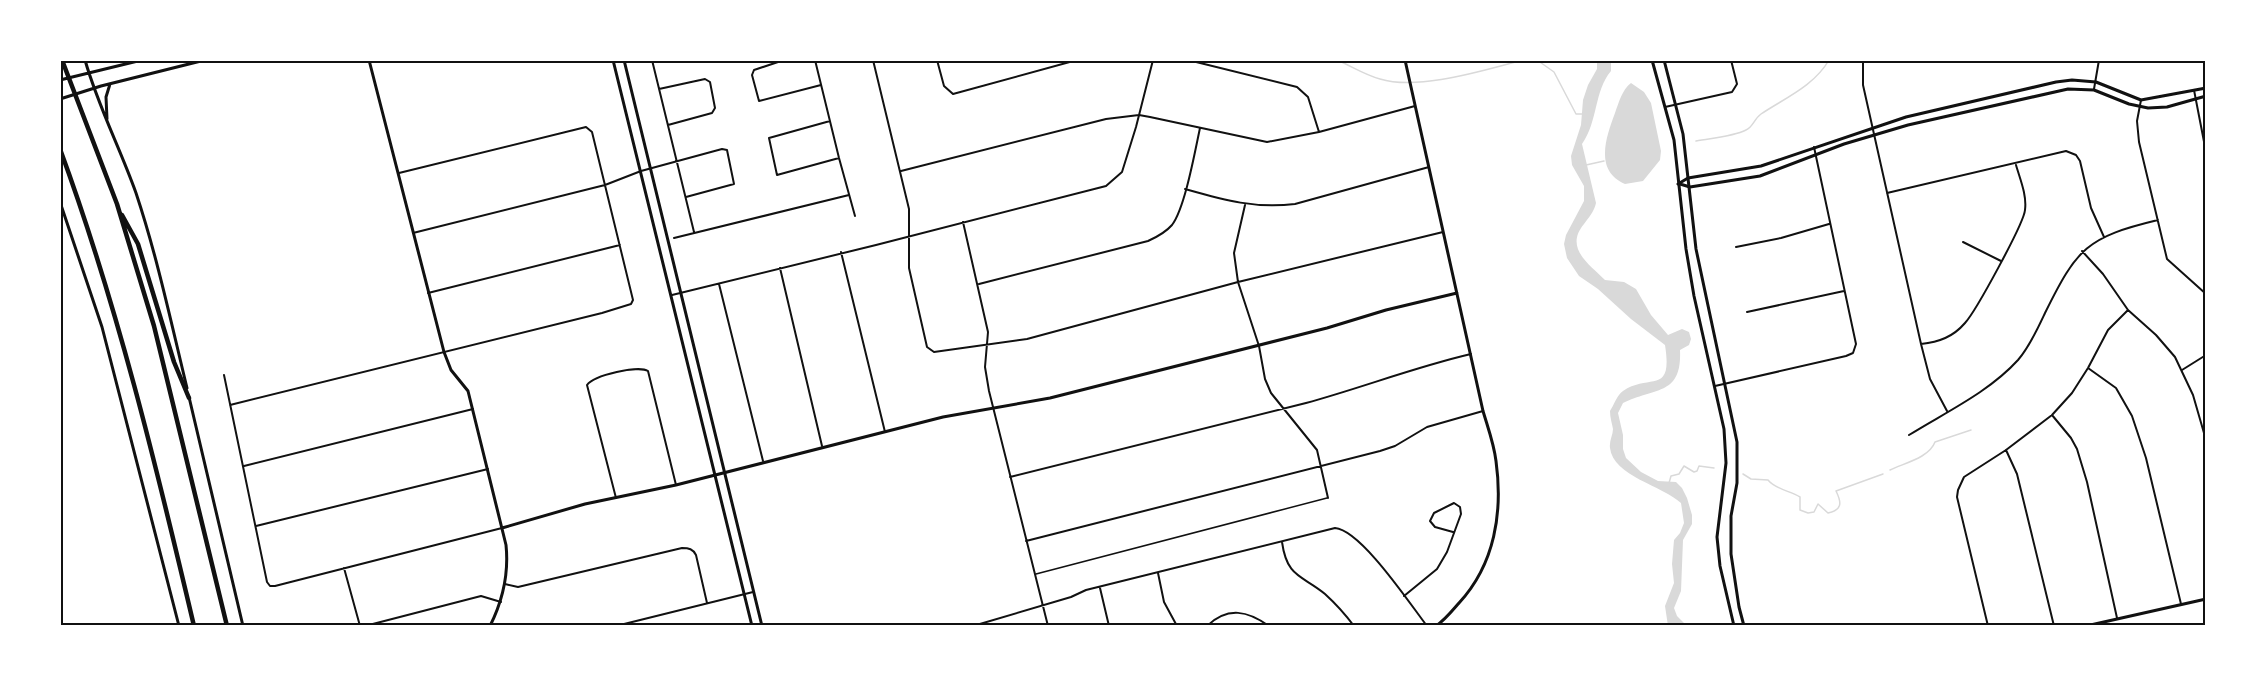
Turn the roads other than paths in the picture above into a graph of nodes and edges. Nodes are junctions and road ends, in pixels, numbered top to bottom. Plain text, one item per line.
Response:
1 (62, 60) edge
2 (85, 60) edge
3 (142, 60) edge
4 (205, 60) edge
5 (369, 60) edge
6 (613, 60) edge
7 (624, 60) edge
8 (652, 60) edge
9 (784, 60) edge
10 (815, 60) edge
11 (873, 60) edge
12 (937, 60) edge
13 (1077, 60) edge
14 (1153, 60) edge
15 (1188, 60) edge
16 (1652, 60) edge
17 (1664, 60) edge
18 (1731, 60) edge
19 (1863, 60) edge
20 (2099, 60) edge
21 (178, 61) edge
22 (1405, 62) edge
23 (176, 66) junction
24 (89, 73) junction
25 (60, 80) edge
26 (2096, 82) junction
27 (110, 84) junction
28 (822, 85) junction
29 (94, 88) junction
30 (659, 88) junction
31 (2206, 88) edge
32 (2094, 90) junction
33 (2194, 90) junction
34 (2206, 96) edge
35 (60, 99) edge
36 (2196, 99) junction
37 (2141, 100) junction
38 (1676, 104) junction
39 (1415, 105) junction
40 (1665, 107) junction
41 (2139, 107) junction
42 (1139, 115) junction
43 (830, 121) junction
44 (108, 123) junction
45 (668, 125) junction
46 (1872, 127) junction
47 (1200, 128) junction
48 (1319, 132) junction
49 (1874, 136) junction
50 (1814, 147) junction
51 (60, 149) edge
52 (2206, 152) edge
53 (1815, 156) junction
54 (838, 158) junction
55 (677, 161) junction
56 (2016, 164) junction
57 (1429, 167) junction
58 (650, 168) junction
59 (641, 171) junction
60 (901, 171) junction
61 (398, 173) junction
62 (1688, 178) junction
63 (1678, 184) junction
64 (605, 185) junction
65 (1690, 187) junction
66 (1185, 189) junction
67 (1887, 193) junction
68 (849, 195) junction
69 (686, 197) junction
70 (60, 202) edge
71 (117, 204) junction
72 (1245, 205) junction
73 (855, 216) dead end
74 (2158, 220) junction
75 (963, 222) junction
76 (1830, 224) junction
77 (1443, 232) junction
78 (413, 233) junction
79 (695, 233) junction
80 (909, 235) junction
81 (2104, 237) junction
82 (674, 238) dead end
83 (1963, 242) dead end
84 (620, 245) junction
85 (1736, 247) dead end
86 (2082, 251) junction
87 (841, 252) junction
88 (2001, 261) junction
89 (780, 268) junction
90 (1238, 282) junction
91 (719, 284) junction
92 (979, 285) junction
93 (2206, 287) edge
94 (2203, 290) junction
95 (1845, 291) junction
96 (428, 293) junction
97 (682, 293) junction
98 (1457, 293) junction
99 (2206, 294) edge
100 (672, 295) junction
101 (2128, 310) junction
102 (1747, 312) dead end
103 (987, 344) junction
104 (1921, 344) junction
105 (1258, 346) junction
106 (444, 352) junction
107 (1471, 354) junction
108 (2206, 355) edge
109 (2088, 368) junction
110 (2182, 370) junction
111 (224, 375) dead end
112 (1725, 384) junction
113 (1715, 386) junction
114 (189, 398) junction
115 (230, 405) junction
116 (994, 408) junction
117 (1284, 408) junction
118 (473, 409) junction
119 (1484, 411) junction
120 (1947, 411) junction
121 (2052, 415) junction
122 (885, 432) junction
123 (1909, 435) dead end
124 (2206, 440) edge
125 (822, 446) junction
126 (2006, 450) junction
127 (763, 461) junction
128 (244, 466) junction
129 (1322, 466) junction
130 (488, 469) junction
131 (725, 471) junction
132 (715, 474) junction
133 (1010, 477) junction
134 (676, 485) junction
135 (1328, 498) joint
136 (616, 499) junction
137 (256, 526) junction
138 (502, 528) junction
139 (1453, 532) junction
140 (1026, 541) junction
141 (1282, 541) junction
142 (344, 568) junction
143 (1158, 572) junction
144 (1035, 574) junction
145 (505, 584) junction
146 (1100, 587) junction
147 (755, 592) junction
148 (745, 595) junction
149 (1404, 596) junction
150 (2206, 599) edge
151 (501, 602) junction
152 (707, 603) junction
153 (2181, 604) junction
154 (1043, 605) junction
155 (2118, 619) junction
156 (179, 626) edge
157 (194, 626) edge
158 (228, 626) edge
159 (243, 626) edge
160 (360, 626) edge
161 (365, 626) edge
162 (490, 626) edge
163 (616, 626) edge
164 (752, 626) edge
165 (762, 626) edge
166 (973, 626) edge
167 (1048, 626) edge
168 (1109, 626) edge
169 (1177, 626) edge
170 (1207, 626) edge
171 (1269, 626) edge
172 (1354, 626) edge
173 (1426, 626) edge
174 (1436, 626) edge
175 (1504, 626) edge
176 (1525, 626) edge
177 (1734, 626) edge
178 (1744, 626) edge
179 (1988, 626) edge
180 (2054, 626) edge
181 (2086, 626) edge

1 - 71 highway
2 - 24 main road
3 - 24 main road
4 - 23 main road
5 - 61 main road
6 - 59 main road
7 - 58 main road
8 - 30 street
9 - 28 street
10 - 28 street
11 - 60 street
12 - 13 street
14 - 42 street
15 - 48 street
16 - 40 main road
17 - 38 main road
18 - 38 street
19 - 46 street
20 - 26 street
21 - 23 main road
22 - 39 main road
23 - 27 main road
24 - 25 main road
24 - 29 main road
26 - 32 street
26 - 37 main road
26 - 46 main road
27 - 29 main road
27 - 44 main road
28 - 43 street
29 - 35 main road
29 - 44 main road
30 - 45 street
30 - 45 street
31 - 33 main road
32 - 41 main road
32 - 49 main road
33 - 36 street
33 - 37 main road
34 - 36 main road
36 - 41 main road
36 - 52 street
37 - 41 street
38 - 40 street
38 - 62 main road
39 - 48 street
39 - 57 main road
40 - 63 main road
41 - 74 street
42 - 47 street
42 - 60 street
42 - 75 street
43 - 54 street
43 - 54 street
44 - 114 main road
45 - 55 street
46 - 49 street
46 - 50 main road
47 - 48 street
47 - 66 street
49 - 53 main road
49 - 67 street
50 - 53 street
50 - 62 main road
51 - 157 highway
53 - 65 main road
53 - 76 street
54 - 68 street
55 - 58 street
55 - 69 street
55 - 69 street
56 - 67 street
56 - 81 street
56 - 88 street
57 - 72 street
57 - 77 main road
58 - 59 street
58 - 97 main road
59 - 64 street
59 - 100 main road
60 - 80 street
61 - 64 street
61 - 78 main road
62 - 63 main road
62 - 65 main road
63 - 65 main road
63 - 113 main road
64 - 78 street
64 - 84 street
65 - 112 main road
66 - 72 street
66 - 92 street
67 - 104 street
68 - 73 street
68 - 79 street
69 - 79 street
70 - 156 main road
71 - 114 highway
71 - 158 highway
72 - 90 street
74 - 81 street
74 - 94 street
75 - 80 street
75 - 92 street
76 - 85 street
76 - 95 street
77 - 90 street
77 - 98 main road
78 - 96 main road
79 - 82 street
80 - 87 street
80 - 103 street
81 - 86 street
83 - 88 street
84 - 96 street
84 - 106 street
86 - 101 street
86 - 120 street
87 - 89 street
87 - 122 street
88 - 104 street
89 - 91 street
89 - 125 street
90 - 103 street
90 - 105 street
91 - 97 street
91 - 127 street
92 - 103 street
93 - 94 street
94 - 99 street
95 - 102 street
95 - 112 street
96 - 106 main road
97 - 100 street
97 - 131 main road
98 - 105 main road
98 - 107 main road
100 - 132 main road
101 - 109 street
101 - 110 street
103 - 116 street
104 - 120 street
105 - 116 main road
105 - 117 street
106 - 115 street
106 - 118 main road
107 - 117 street
107 - 119 main road
108 - 110 street
109 - 121 street
109 - 153 street
110 - 124 street
111 - 115 street
112 - 113 street
112 - 178 main road
113 - 177 main road
114 - 159 main road
115 - 128 street
116 - 122 main road
116 - 133 street
117 - 129 street
117 - 133 street
118 - 128 street
118 - 130 main road
119 - 129 street
119 - 174 main road
120 - 123 street
121 - 126 street
121 - 155 street
122 - 125 main road
125 - 127 main road
126 - 179 street
126 - 180 street
127 - 131 main road
128 - 137 street
129 - 135 street
129 - 140 street
130 - 137 street
130 - 138 main road
131 - 132 main road
131 - 147 main road
132 - 134 main road
132 - 148 main road
133 - 140 street
134 - 136 main road
134 - 136 street
135 - 144 lane
136 - 138 main road
137 - 142 street
138 - 142 street
138 - 145 main road
139 - 139 street
139 - 149 street
140 - 144 street
141 - 143 street
141 - 149 street
141 - 172 street
142 - 160 street
143 - 146 street
143 - 169 street
144 - 154 street
145 - 151 main road
145 - 152 street
146 - 154 street
146 - 168 street
147 - 148 street
147 - 165 main road
148 - 152 street
148 - 164 main road
149 - 173 street
150 - 153 main road
151 - 161 street
151 - 162 main road
152 - 163 street
153 - 155 main road
154 - 166 street
154 - 167 street
155 - 181 main road
170 - 171 street
175 - 176 street

